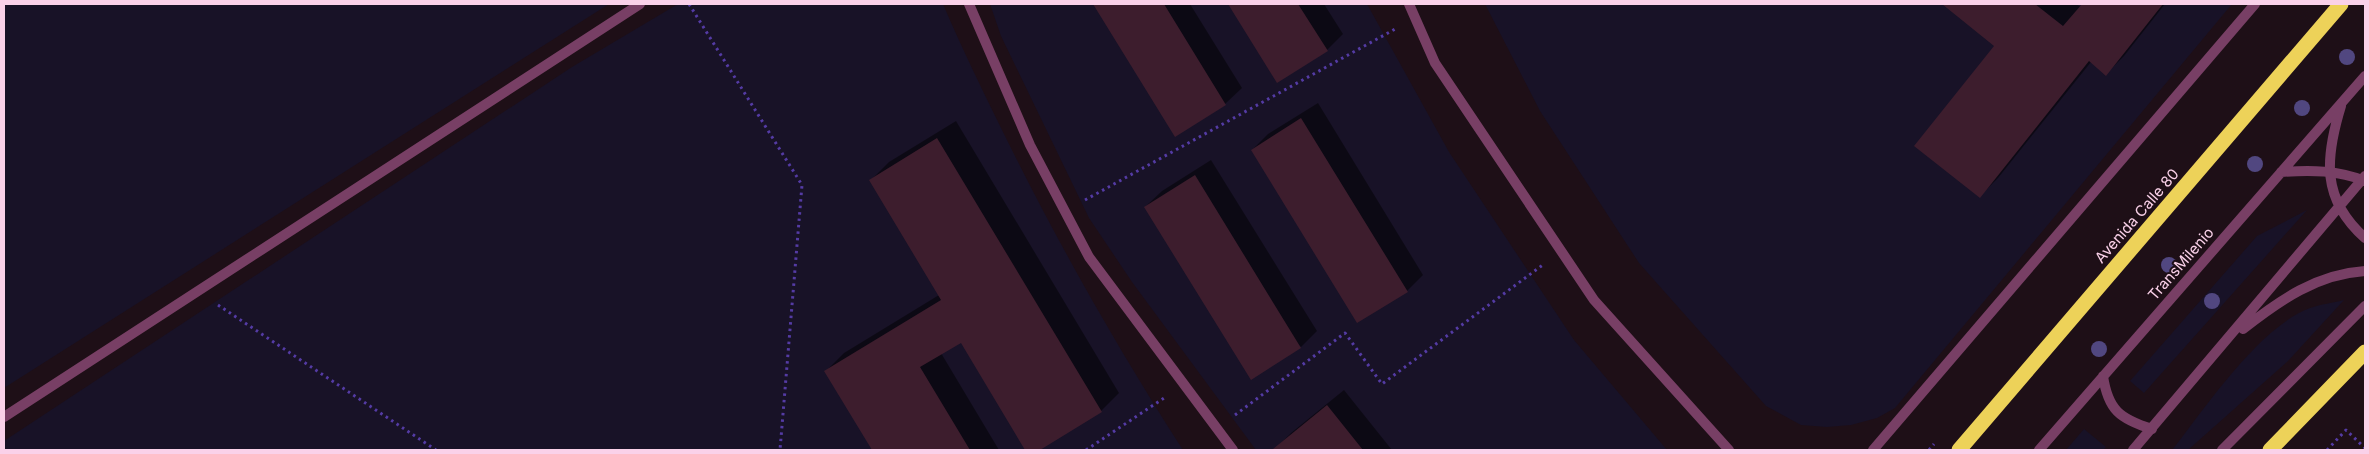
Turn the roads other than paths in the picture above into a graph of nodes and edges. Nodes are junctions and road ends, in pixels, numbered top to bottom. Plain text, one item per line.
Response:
1 (640, 4) edge
2 (969, 4) edge
3 (1409, 4) edge
4 (2255, 4) edge
5 (2341, 4) edge
6 (2365, 76) edge
7 (2342, 103) junction
8 (2281, 172) junction
9 (2330, 172) junction
10 (2364, 179) edge
11 (2340, 208) junction
12 (2365, 238) edge
13 (2365, 271) edge
14 (2365, 306) edge
15 (2228, 340) junction
16 (2365, 352) edge
17 (2102, 376) junction
18 (4, 417) edge
19 (2152, 429) junction
20 (1233, 450) edge
21 (1729, 450) edge
22 (1873, 450) edge
23 (1959, 450) edge
24 (2039, 450) edge
25 (2133, 450) edge
26 (2222, 450) edge
27 (2270, 450) edge

1 - 18 lane
2 - 20 lane
3 - 21 lane
4 - 22 lane
5 - 23 highway, Avenida Calle 80
6 - 7 lane, TransMilenio
7 - 8 lane, TransMilenio
7 - 9 lane, TransMilenio
8 - 9 lane
8 - 17 lane, TransMilenio
9 - 10 lane
9 - 11 lane, TransMilenio
10 - 11 lane
11 - 12 lane, TransMilenio
11 - 15 lane
13 - 15 lane
14 - 26 lane
15 - 19 lane
16 - 27 highway
17 - 19 lane
17 - 24 lane, TransMilenio
19 - 25 lane

